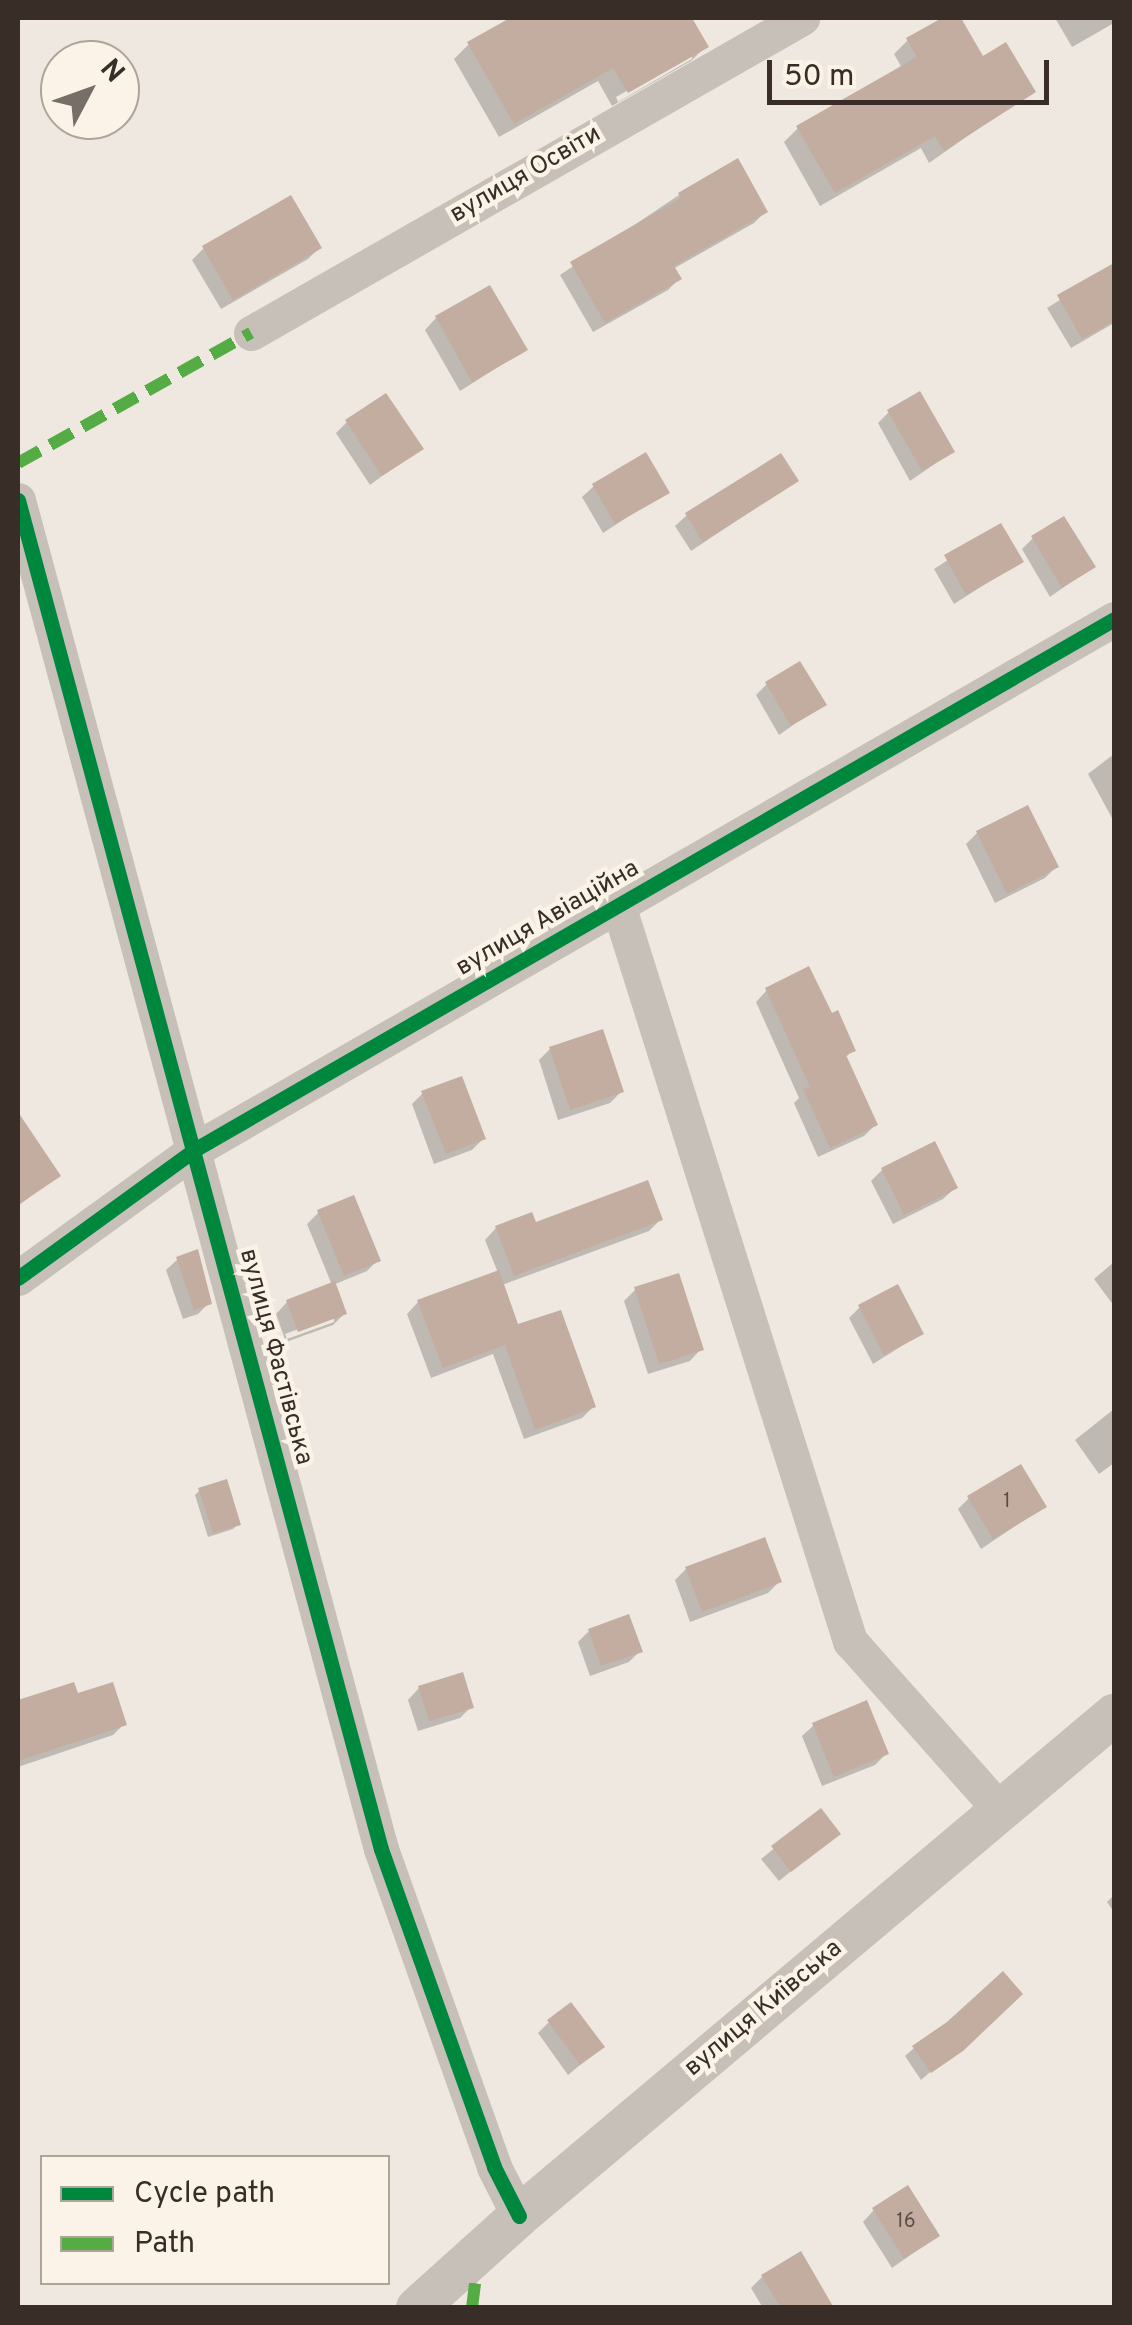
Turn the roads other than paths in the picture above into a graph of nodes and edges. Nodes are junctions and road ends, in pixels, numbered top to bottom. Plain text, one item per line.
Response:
1 (802, 18) edge
2 (251, 333) dead end
3 (18, 500) edge
4 (1114, 619) edge
5 (619, 908) junction
6 (194, 1150) junction
7 (18, 1278) edge
8 (1114, 1714) edge
9 (1000, 1810) junction
10 (519, 2216) junction
11 (423, 2306) edge

1 - 2 street, вулиця Освіти
3 - 6 street, вулиця Фастівська
4 - 5 street, вулиця Авіаційна
5 - 6 street, вулиця Авіаційна
5 - 9 street, вулиця Авіаційна
6 - 7 street, вулиця Авіаційна
6 - 10 street, вулиця Фастівська
8 - 9 street, вулиця Київська
9 - 10 street, вулиця Київська
10 - 11 street, вулиця Київська

